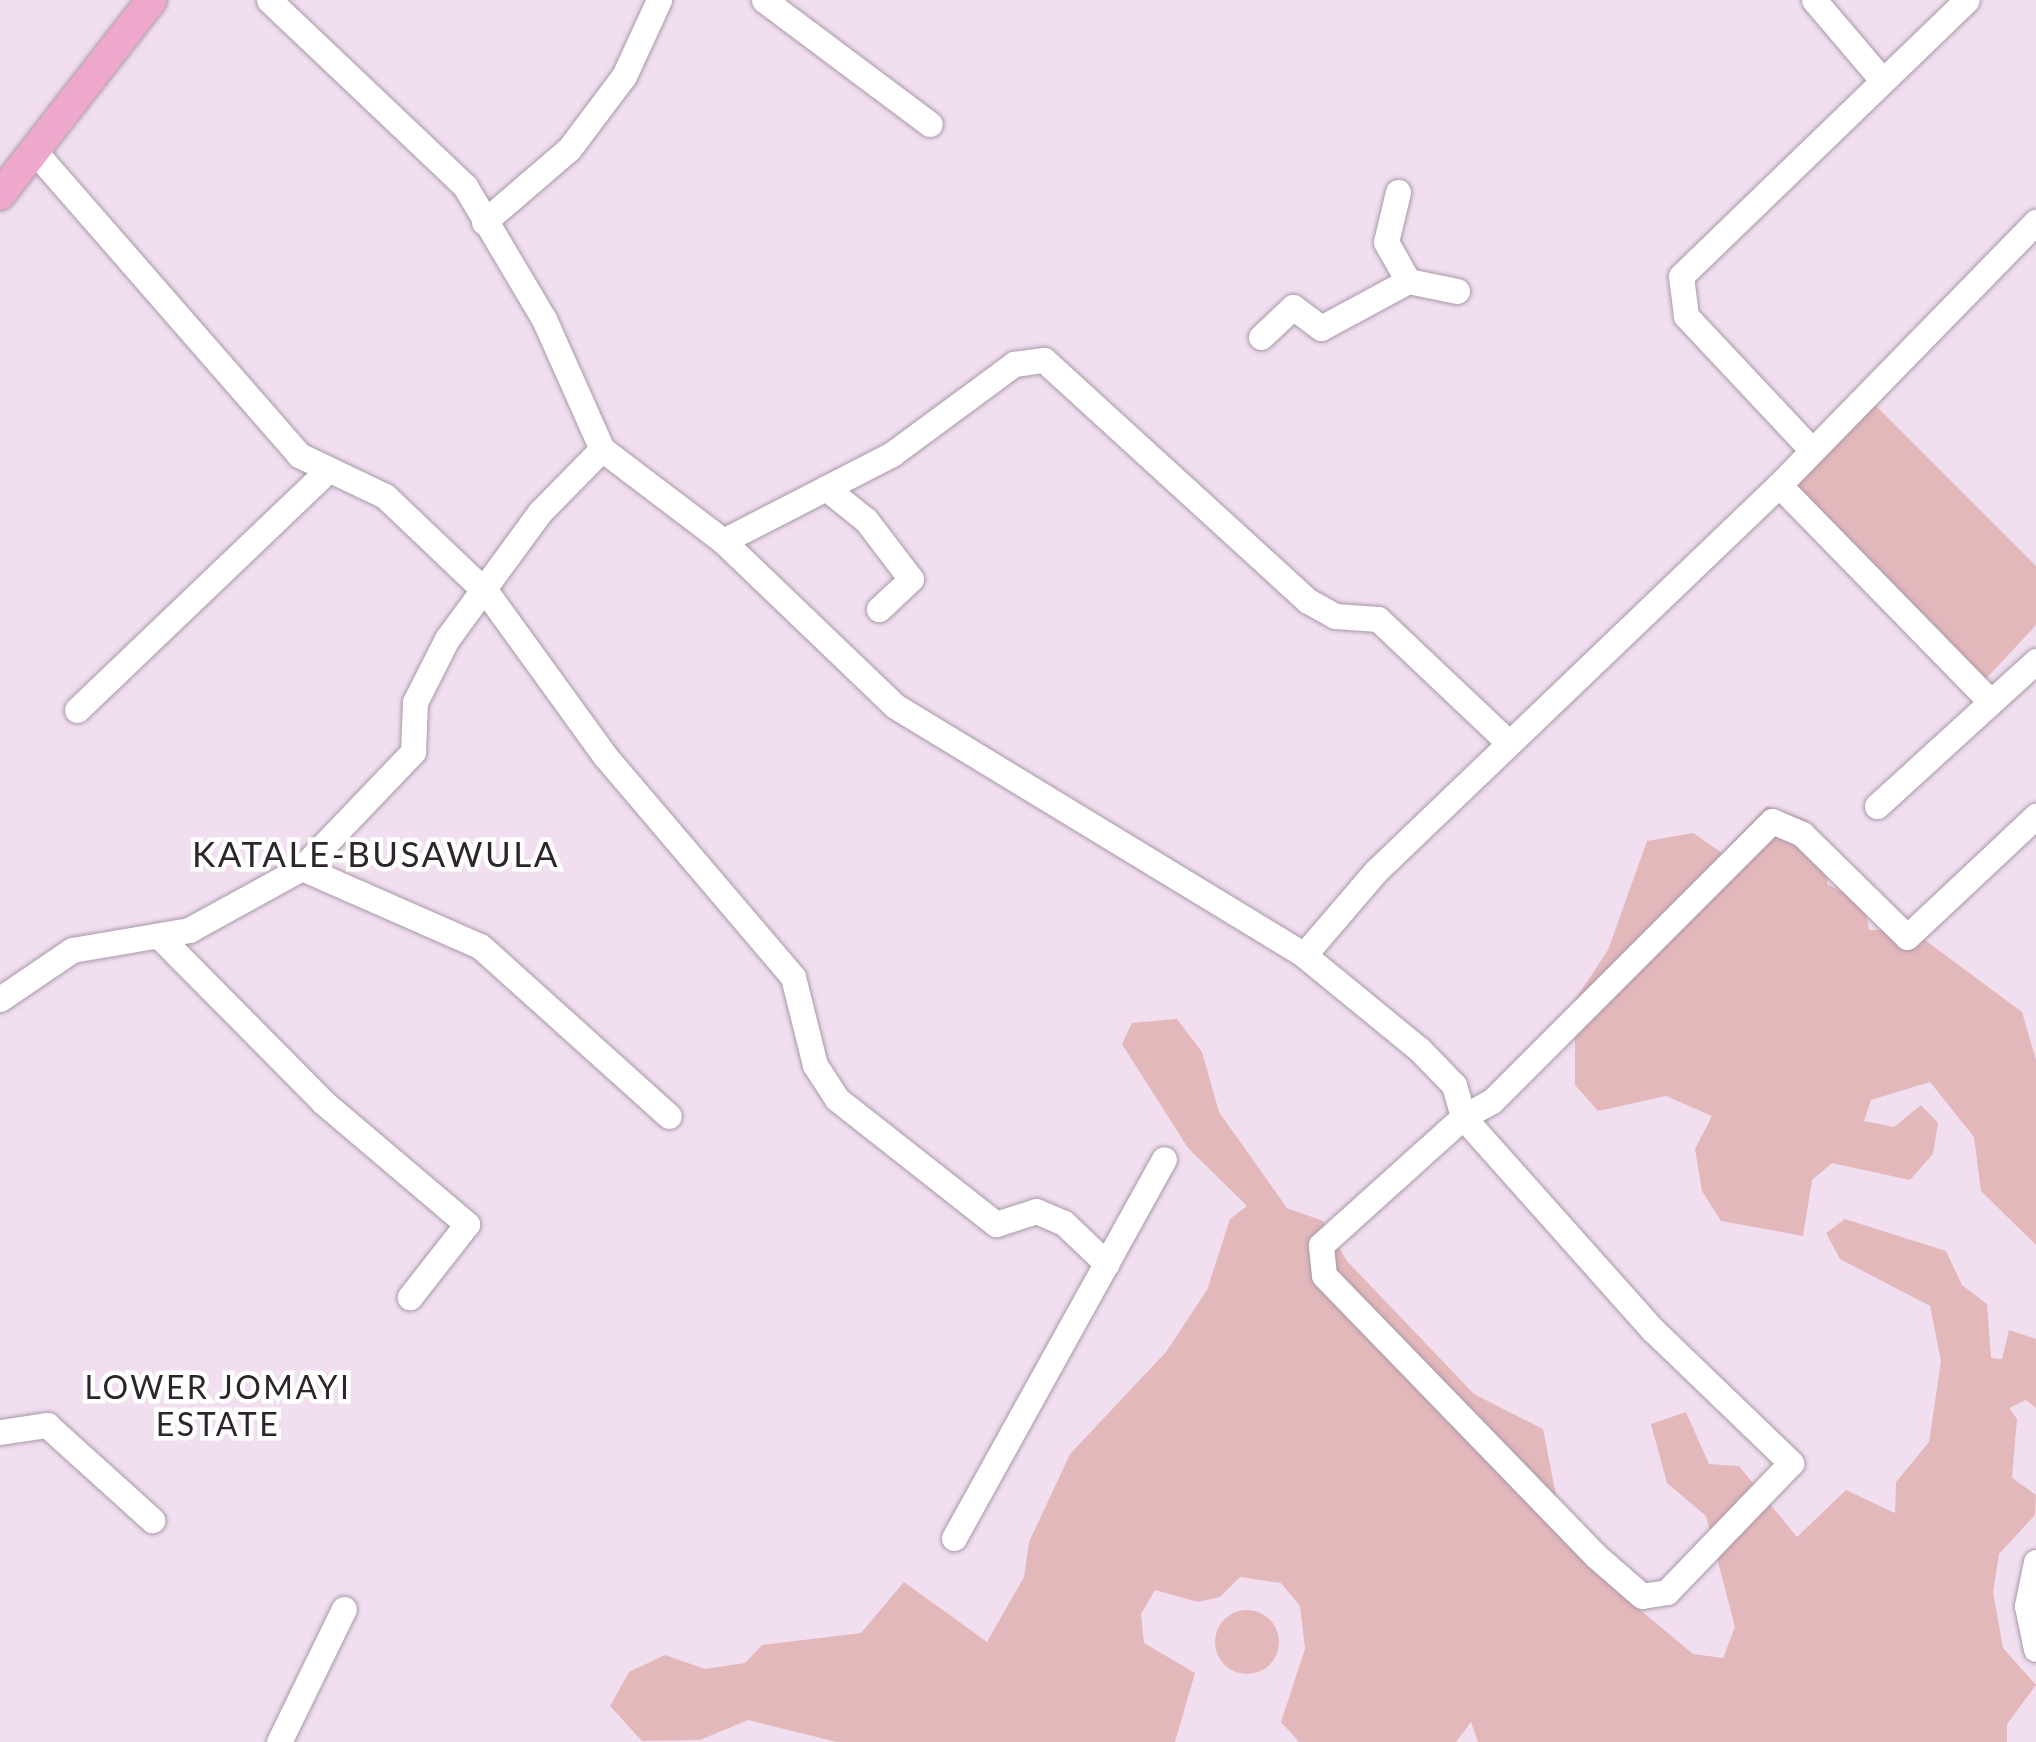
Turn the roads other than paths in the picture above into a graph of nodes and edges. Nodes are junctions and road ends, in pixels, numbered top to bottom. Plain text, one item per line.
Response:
1 (152, 0) edge
2 (268, 0) edge
3 (659, 0) edge
4 (764, 0) edge
5 (1814, 0) edge
6 (1967, 0) edge
7 (1882, 80) junction
8 (930, 124) dead end
9 (35, 152) junction
10 (1398, 192) dead end
11 (0, 195) edge
12 (484, 222) junction
13 (2036, 222) edge
14 (1408, 281) junction
15 (1457, 291) dead end
16 (1261, 337) dead end
17 (1809, 447) junction
18 (602, 449) junction
19 (328, 471) junction
20 (1778, 485) junction
21 (826, 488) junction
22 (723, 541) junction
23 (487, 593) junction
24 (878, 609) dead end
25 (2036, 661) edge
26 (1991, 702) junction
27 (77, 710) dead end
28 (1506, 741) junction
29 (1877, 806) dead end
30 (2036, 816) edge
31 (302, 868) junction
32 (160, 937) junction
33 (1304, 955) junction
34 (0, 999) edge
35 (670, 1116) dead end
36 (1463, 1117) junction
37 (1164, 1160) dead end
38 (1107, 1264) junction
39 (410, 1297) dead end
40 (0, 1432) edge
41 (152, 1520) dead end
42 (954, 1538) dead end
43 (2036, 1562) edge
44 (344, 1610) dead end
45 (2036, 1650) edge
46 (278, 1742) edge

1 - 9 main road
2 - 12 street
3 - 12 street
4 - 8 street
5 - 7 street
6 - 7 street
7 - 17 street
9 - 11 main road
9 - 19 street
10 - 14 street
12 - 18 street
13 - 17 street
14 - 15 street
14 - 16 street
17 - 20 street
18 - 22 street
18 - 23 street
19 - 23 street
19 - 27 street
20 - 26 street
20 - 28 street
21 - 22 street
21 - 24 street
21 - 28 street
22 - 33 street
23 - 31 street
23 - 38 street
25 - 26 street
26 - 29 street
28 - 33 street
30 - 36 street
31 - 32 street
31 - 35 street
32 - 34 street
32 - 39 street
33 - 36 street
36 - 36 street
37 - 38 street
38 - 42 street
40 - 41 street
43 - 45 street
44 - 46 street

